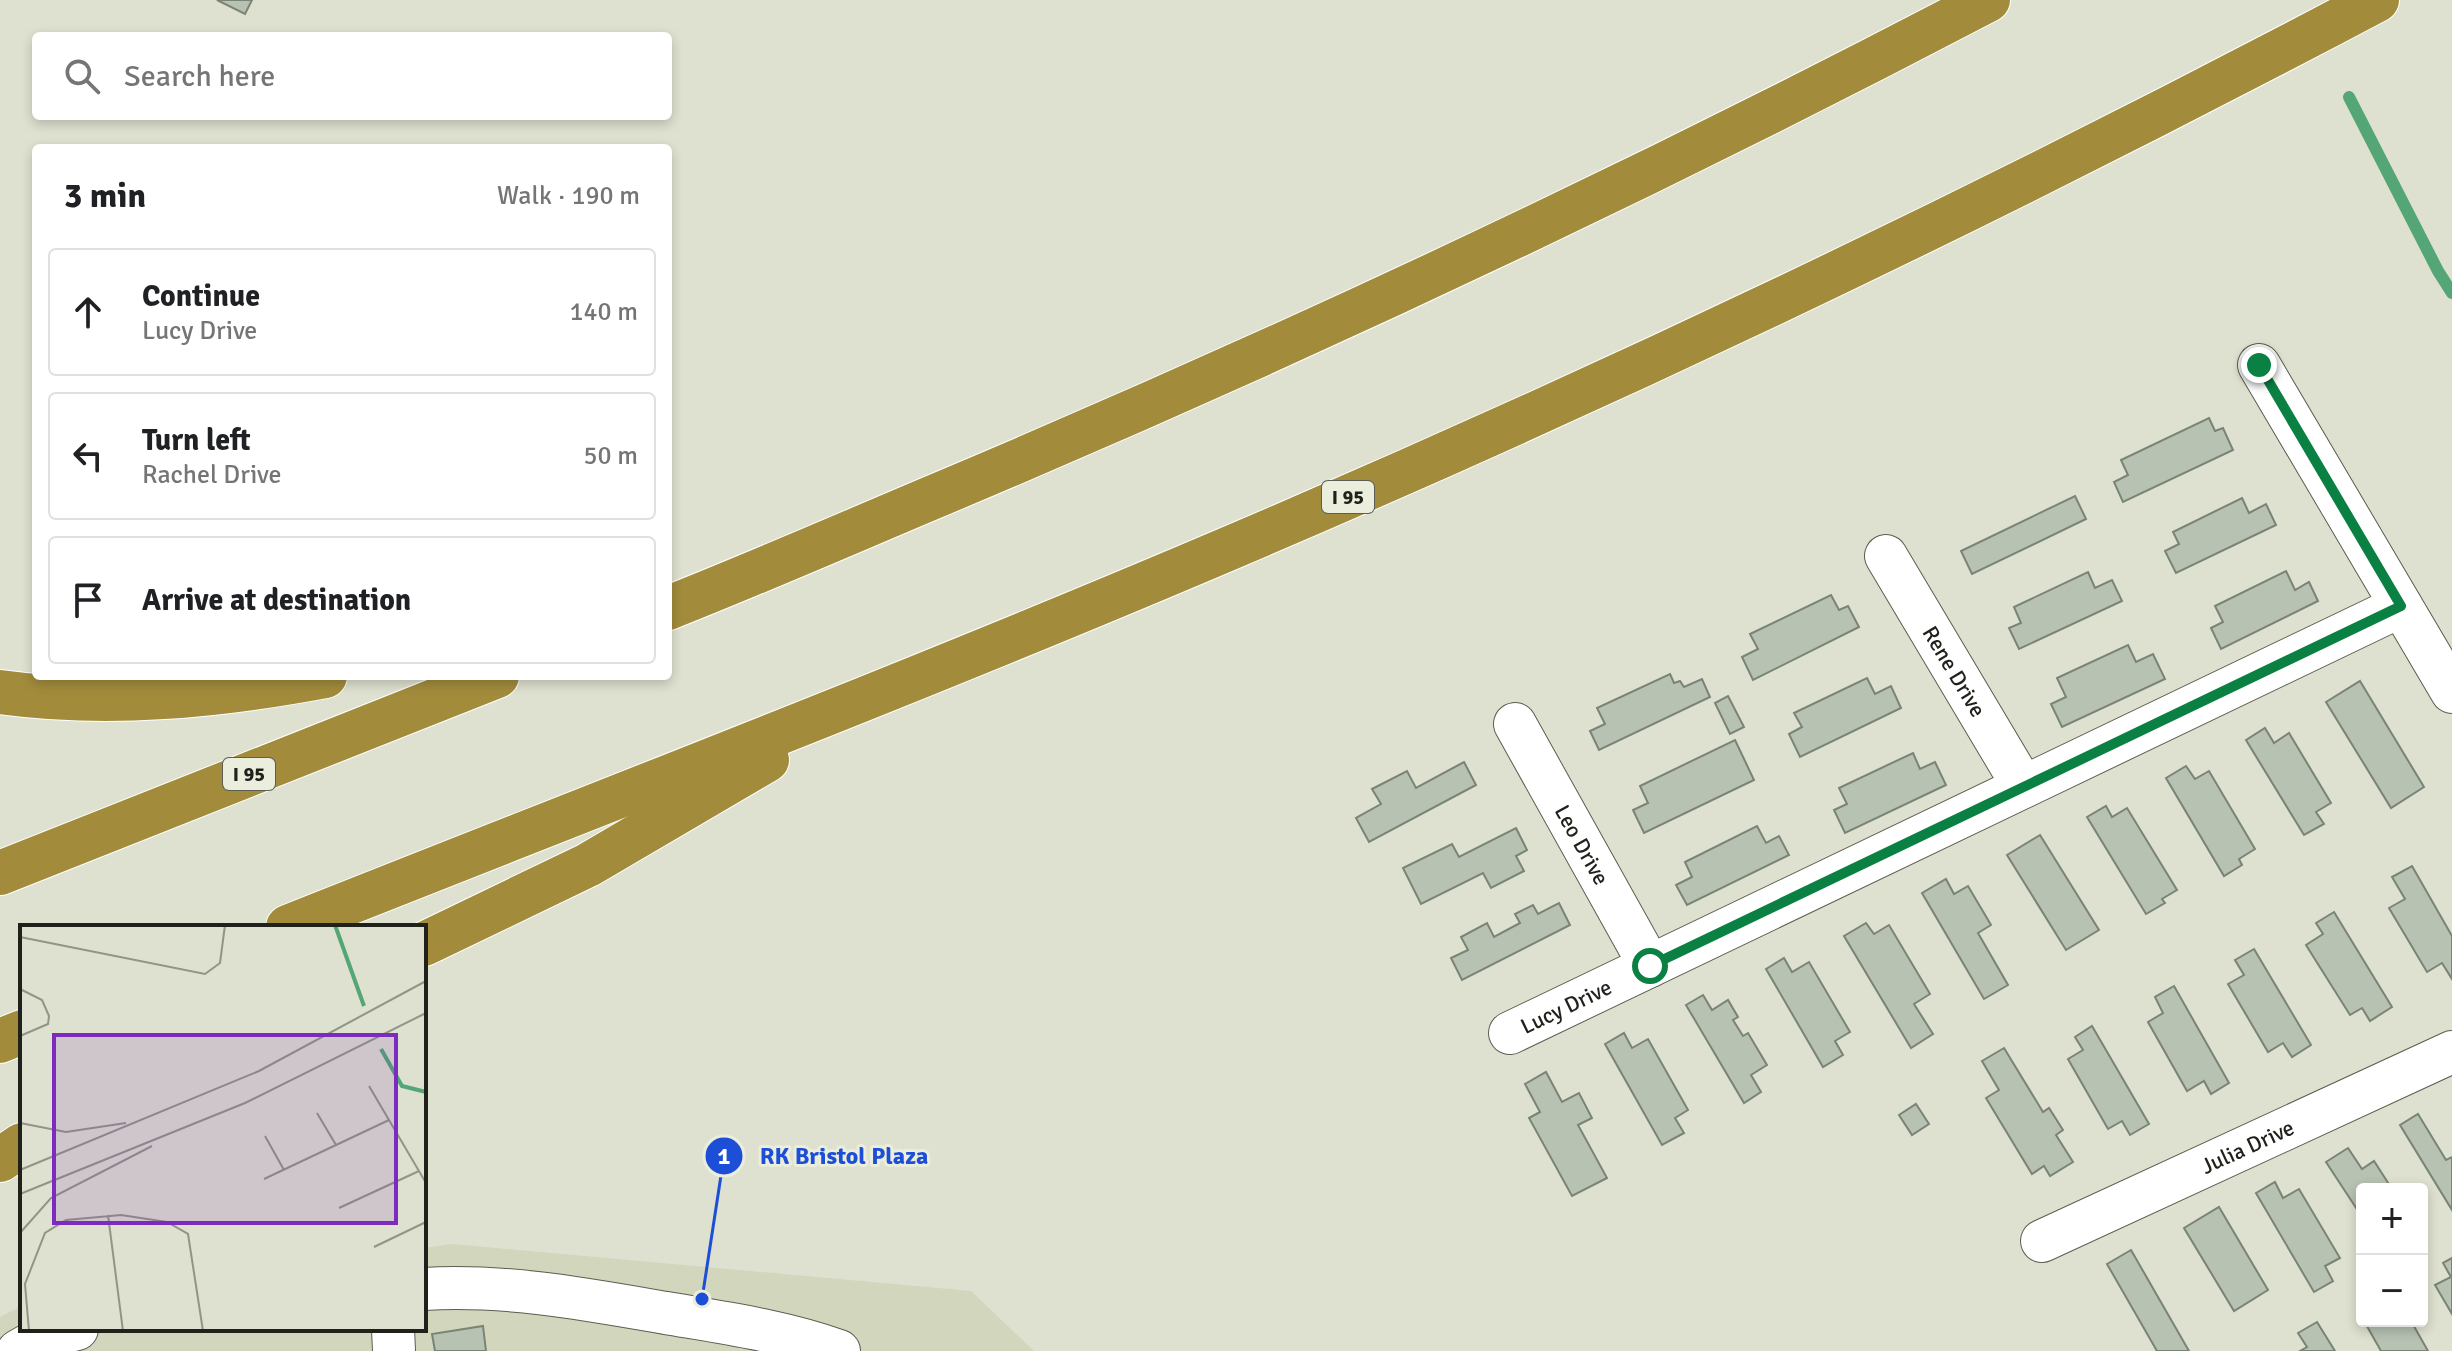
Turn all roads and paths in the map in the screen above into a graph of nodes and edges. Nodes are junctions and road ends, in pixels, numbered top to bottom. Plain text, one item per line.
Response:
1 (1988, 0) edge
2 (2377, 0) edge
3 (2259, 365) dead end
4 (1886, 556) dead end
5 (734, 581) junction
6 (672, 596) edge
7 (672, 606) edge
8 (2401, 606) junction
9 (300, 680) edge
10 (487, 680) edge
11 (894, 687) junction
12 (0, 692) edge
13 (2452, 692) edge
14 (1515, 724) dead end
15 (2023, 786) junction
16 (0, 873) edge
17 (293, 925) edge
18 (426, 943) edge
19 (1650, 966) junction
20 (20, 1033) edge
21 (1510, 1033) dead end
22 (0, 1041) edge
23 (2452, 1052) edge
24 (20, 1146) edge
25 (0, 1160) edge
26 (2042, 1241) dead end
27 (426, 1289) edge
28 (69, 1331) edge
29 (393, 1331) edge
30 (18, 1351) edge
31 (394, 1351) edge
32 (839, 1351) edge

1 - 5 highway
2 - 11 highway, I 95
3 - 8 street
4 - 15 street, Rene Drive
5 - 6 highway
5 - 7 highway
8 - 13 street
8 - 15 street, Lucy Drive
9 - 12 highway
10 - 16 highway, I 95
11 - 17 highway, I 95
11 - 18 highway
14 - 19 street, Leo Drive
15 - 19 street, Lucy Drive
19 - 21 street, Lucy Drive
20 - 22 highway
23 - 26 street, Julia Drive
24 - 25 highway
27 - 32 street
28 - 30 street
29 - 31 street

